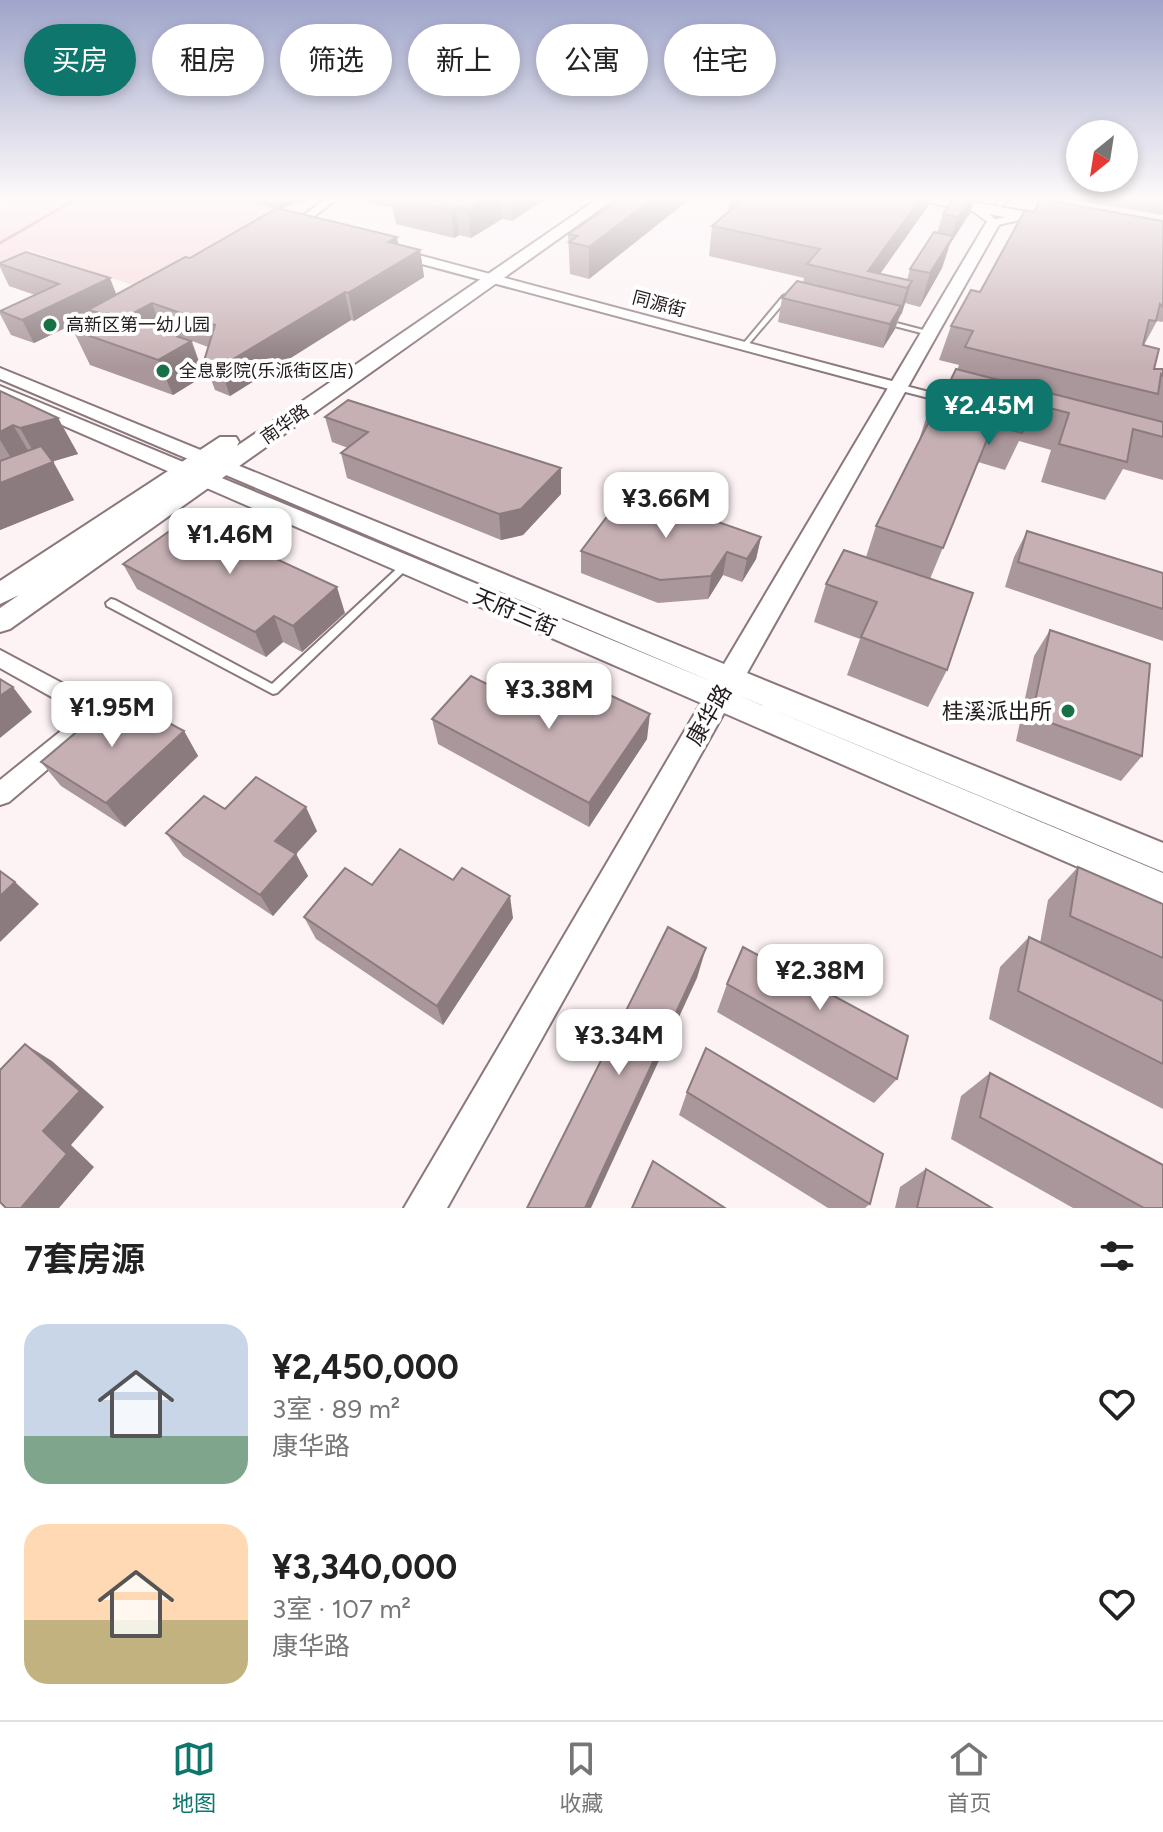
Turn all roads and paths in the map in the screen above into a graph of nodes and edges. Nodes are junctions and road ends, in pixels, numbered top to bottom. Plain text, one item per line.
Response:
1 (401, 254) edge
2 (516, 254) edge
3 (521, 254) edge
4 (966, 254) edge
5 (486, 277) junction
6 (799, 300) edge
7 (872, 318) edge
8 (929, 333) junction
9 (745, 345) junction
10 (0, 373) edge
11 (898, 387) junction
12 (0, 391) edge
13 (972, 406) edge
14 (205, 469) junction
15 (406, 565) junction
16 (0, 594) edge
17 (111, 603) dead end
18 (0, 622) edge
19 (0, 658) edge
20 (724, 688) junction
21 (0, 794) edge
22 (1163, 858) edge
23 (1163, 889) edge
24 (424, 1208) edge

1 - 5 street, 同源街
2 - 5 main road, 南华路
3 - 5 main road, 南华路
4 - 8 street, 康华路
5 - 9 street, 同源街
5 - 14 main road, 南华路
6 - 9 lane
7 - 8 lane
8 - 11 street, 康华路
9 - 11 street, 同源街
10 - 14 street, 天府三街
11 - 13 street
11 - 20 street, 康华路
12 - 14 street, 天府三街
14 - 15 street, 天府三街
14 - 16 main road, 南华路
14 - 18 main road, 南华路
14 - 20 street, 天府三街
15 - 17 lane
15 - 20 street, 天府三街
19 - 21 street
20 - 22 street, 天府三街
20 - 23 street, 天府三街
20 - 24 street, 康华路

